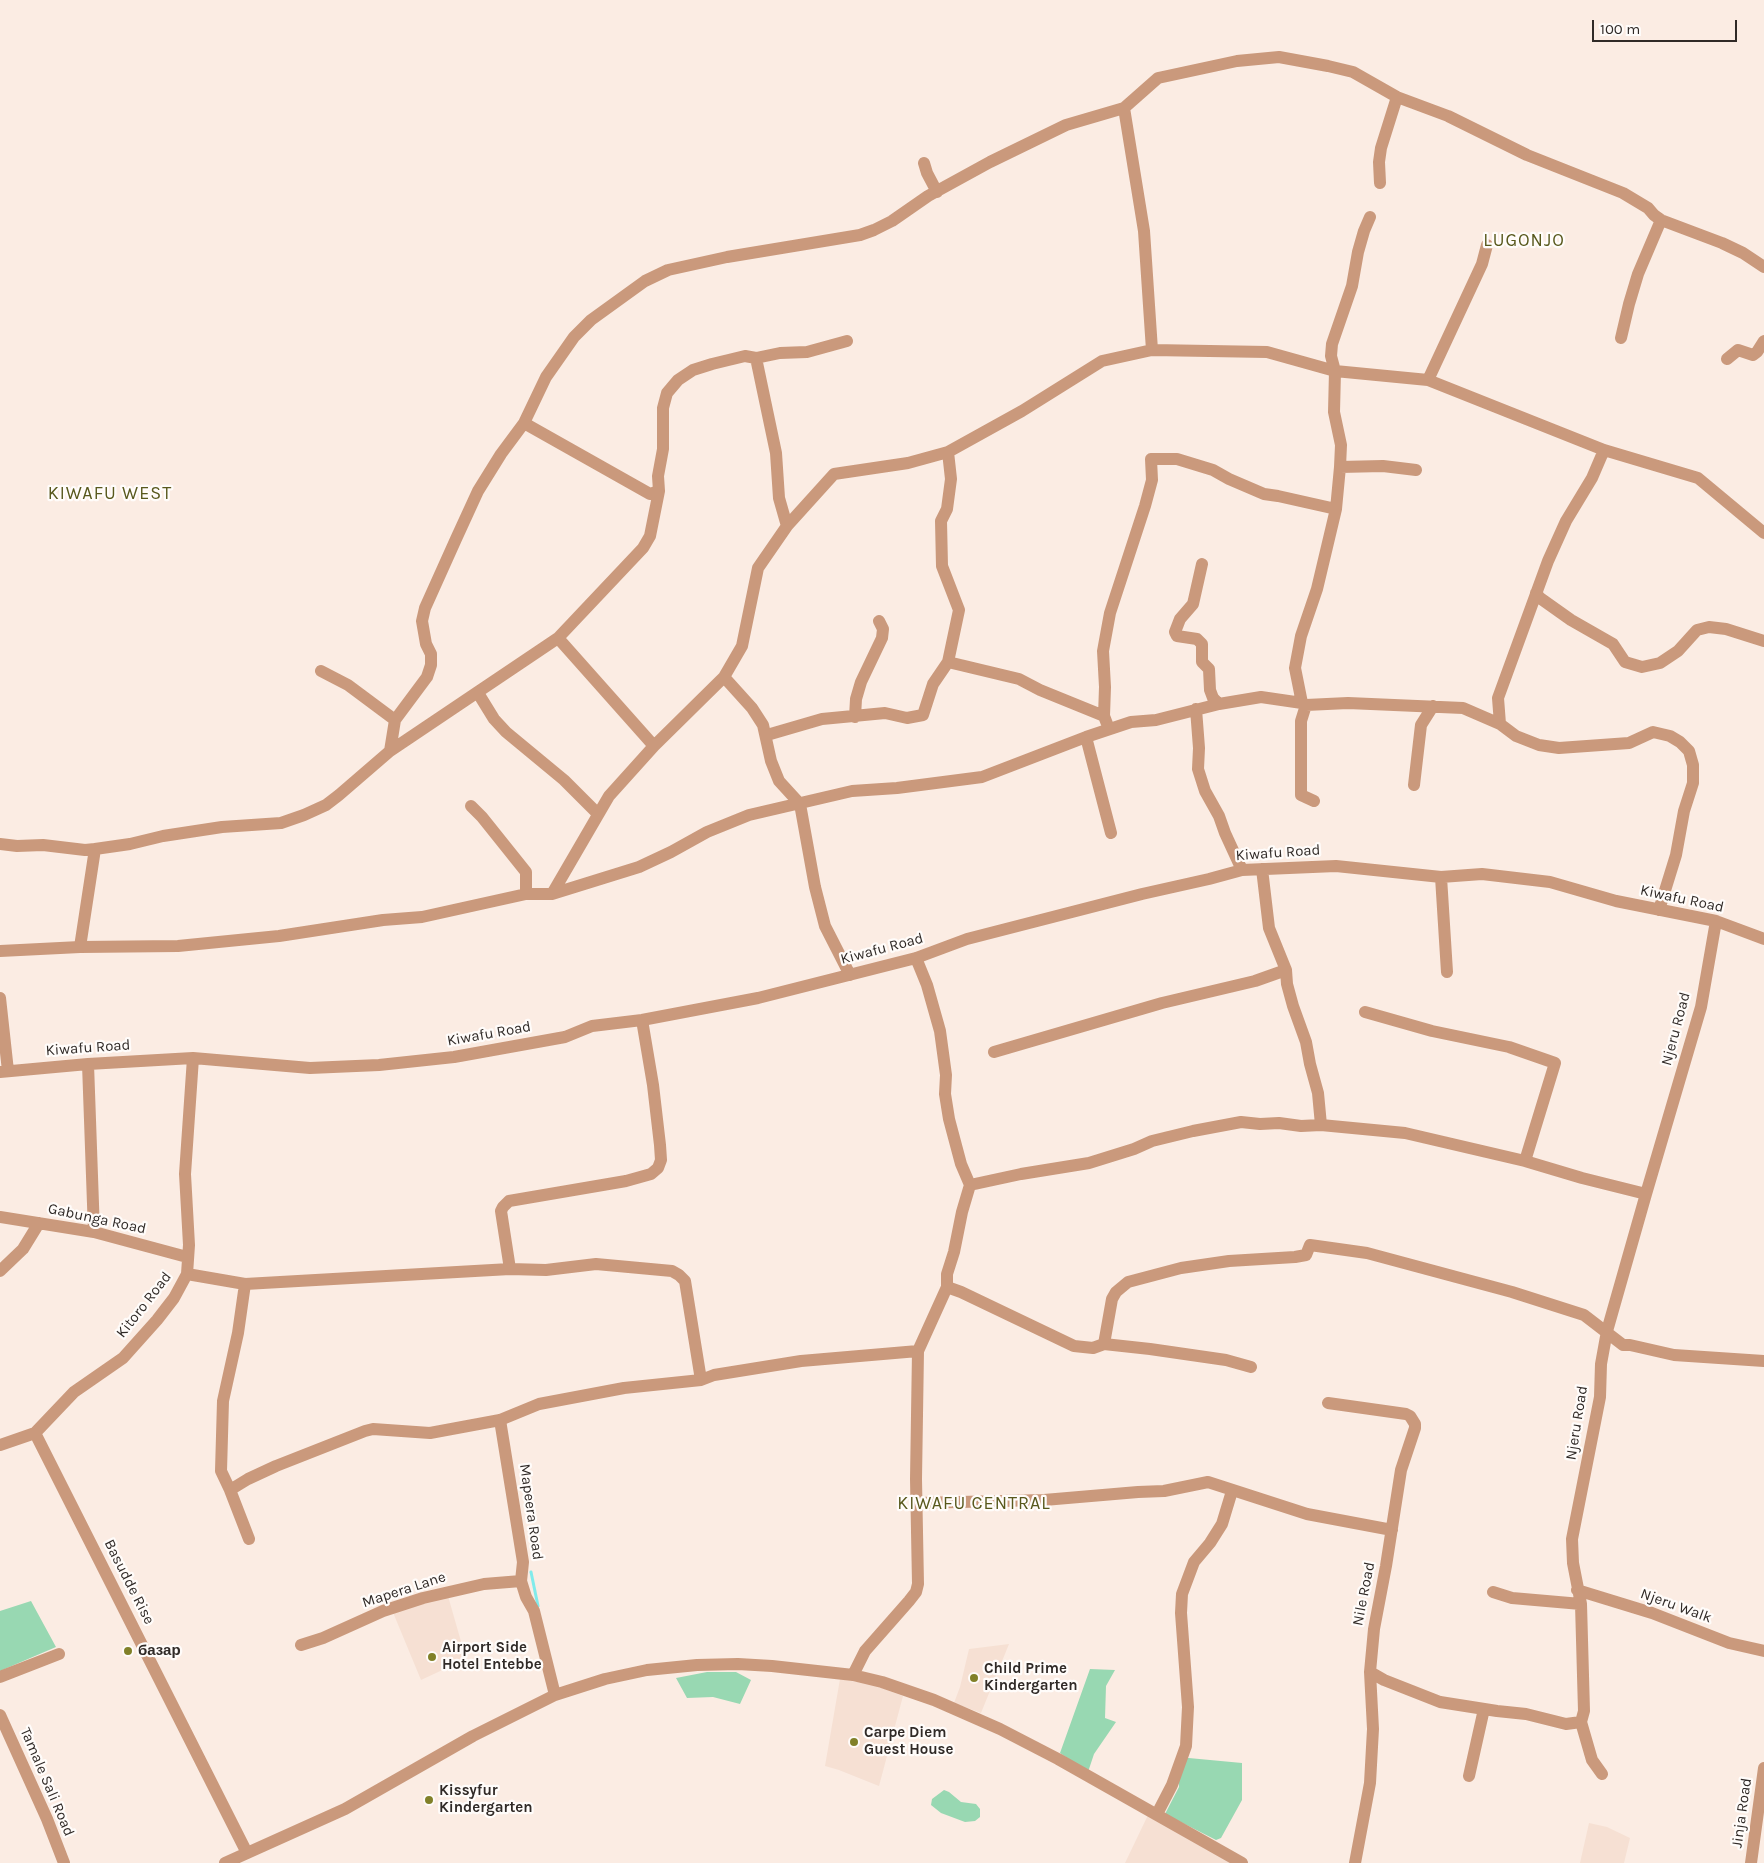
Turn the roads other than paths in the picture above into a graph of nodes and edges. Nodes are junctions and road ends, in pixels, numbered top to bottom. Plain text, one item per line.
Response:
1 (1397, 97) junction
2 (1124, 108) junction
3 (924, 163) dead end
4 (1380, 183) dead end
5 (938, 192) junction
6 (1370, 218) dead end
7 (1661, 220) junction
8 (1487, 245) dead end
9 (1764, 267) edge
10 (1621, 338) dead end
11 (847, 341) dead end
12 (1764, 341) edge
13 (1152, 350) junction
14 (756, 358) junction
15 (1727, 359) dead end
16 (1334, 371) junction
17 (1428, 380) junction
18 (524, 423) junction
19 (1604, 450) junction
20 (948, 452) junction
21 (1340, 467) junction
22 (1416, 470) dead end
23 (659, 491) junction
24 (1336, 509) junction
25 (787, 526) junction
26 (1764, 533) edge
27 (1202, 564) dead end
28 (1536, 593) junction
29 (879, 621) dead end
30 (558, 638) junction
31 (1764, 642) edge
32 (948, 662) junction
33 (321, 670) dead end
34 (724, 677) junction
35 (478, 693) junction
36 (1219, 704) junction
37 (1304, 704) junction
38 (1433, 706) junction
39 (1196, 709) junction
40 (1104, 716) junction
41 (855, 717) junction
42 (395, 720) junction
43 (1500, 724) junction
44 (1109, 729) junction
45 (767, 735) junction
46 (1086, 737) junction
47 (654, 746) junction
48 (390, 751) junction
49 (1414, 785) dead end
50 (1314, 800) dead end
51 (800, 804) junction
52 (471, 806) dead end
53 (598, 814) junction
54 (1111, 833) dead end
55 (0, 844) edge
56 (95, 848) junction
57 (1262, 869) junction
58 (1242, 870) junction
59 (1441, 877) junction
60 (526, 894) junction
61 (552, 894) junction
62 (1659, 910) junction
63 (1716, 921) junction
64 (1764, 939) edge
65 (80, 947) junction
66 (0, 951) edge
67 (916, 958) junction
68 (1286, 970) junction
69 (1448, 972) dead end
70 (850, 975) junction
71 (0, 998) edge
72 (1365, 1012) dead end
73 (642, 1020) junction
74 (994, 1052) dead end
75 (193, 1058) junction
76 (88, 1064) junction
77 (4, 1071) edge
78 (1321, 1125) junction
79 (1525, 1160) junction
80 (970, 1185) junction
81 (1646, 1194) junction
82 (0, 1217) edge
83 (39, 1224) junction
84 (94, 1232) junction
85 (187, 1257) junction
86 (510, 1269) junction
87 (0, 1271) edge
88 (187, 1274) junction
89 (245, 1284) junction
90 (947, 1287) junction
91 (1607, 1331) junction
92 (1104, 1344) junction
93 (918, 1351) junction
94 (1764, 1361) edge
95 (1251, 1367) dead end
96 (701, 1380) junction
97 (1328, 1403) dead end
98 (500, 1420) junction
99 (35, 1432) junction
100 (0, 1445) edge
101 (230, 1490) junction
102 (1232, 1491) junction
103 (917, 1503) junction
104 (1392, 1530) junction
105 (249, 1539) dead end
106 (521, 1581) junction
107 (1578, 1590) junction
108 (1493, 1592) dead end
109 (1580, 1604) junction
110 (300, 1645) dead end
111 (1764, 1651) edge
112 (59, 1654) dead end
113 (1370, 1672) junction
114 (853, 1675) junction
115 (0, 1677) edge
116 (555, 1695) junction
117 (1484, 1709) junction
118 (0, 1715) edge
119 (1581, 1722) junction
120 (1764, 1768) edge
121 (1602, 1774) dead end
122 (1469, 1776) dead end
123 (1157, 1814) junction
124 (247, 1853) junction
125 (64, 1863) edge
126 (225, 1863) edge
127 (1242, 1863) edge
128 (1355, 1863) edge
129 (1751, 1863) edge

1 - 2 street
1 - 4 street
1 - 7 street
2 - 5 street
2 - 13 street
3 - 5 street
5 - 18 street
6 - 16 street
7 - 9 street
7 - 10 street
8 - 17 street
11 - 14 street
12 - 15 street
13 - 16 street
13 - 20 street
14 - 23 street
14 - 25 street
16 - 17 street
16 - 21 street
17 - 19 street
18 - 23 street
18 - 42 street
19 - 26 street
19 - 28 street
20 - 25 street
20 - 32 street
21 - 22 street
21 - 24 street
23 - 30 street
24 - 37 street
24 - 40 street
25 - 34 street
27 - 36 street
28 - 31 street
28 - 43 street
29 - 41 street
30 - 35 street
30 - 47 street
32 - 40 street
32 - 41 street
33 - 42 street
34 - 45 street
34 - 47 street
35 - 48 street
35 - 53 street
36 - 37 street
36 - 39 street
37 - 38 street
37 - 50 street
38 - 43 street
38 - 49 street
39 - 44 street
39 - 58 street
40 - 44 street
41 - 45 street
42 - 48 street
43 - 62 street
44 - 46 street
45 - 51 street
46 - 51 street
46 - 54 street
47 - 53 street
48 - 56 street
51 - 61 street
51 - 70 street
52 - 60 street
53 - 61 street
55 - 56 street
56 - 65 street
57 - 58 street, Kiwafu Road
57 - 59 street, Kiwafu Road
57 - 68 street
58 - 67 street, Kiwafu Road
59 - 62 street, Kiwafu Road
59 - 69 street
60 - 61 street
60 - 65 street
62 - 63 street, Kiwafu Road
63 - 64 street, Kiwafu Road
63 - 81 street, Njeru Road
65 - 66 street
67 - 70 street, Kiwafu Road
67 - 80 street
68 - 74 street
68 - 78 street
70 - 73 street, Kiwafu Road
71 - 77 street
72 - 79 street
73 - 75 street, Kiwafu Road
73 - 86 street
75 - 76 street, Kiwafu Road
75 - 85 street, Kitoro Road
76 - 77 street, Kiwafu Road
76 - 84 street
78 - 79 street
78 - 80 street
79 - 81 street
80 - 90 street
81 - 91 street, Njeru Road
82 - 83 street, Gabunga Road
83 - 84 street, Gabunga Road
83 - 87 street
84 - 85 street, Gabunga Road
85 - 88 street, Kitoro Road
86 - 89 street
86 - 96 street
88 - 89 street
88 - 99 street, Kitoro Road
89 - 101 street
90 - 92 street
90 - 93 street
91 - 92 street
91 - 94 street
91 - 107 street, Njeru Road
92 - 95 street
93 - 96 street
93 - 103 street
96 - 98 street
97 - 104 street, Nile Road
98 - 101 street
98 - 106 street, Mapeera Road
99 - 100 street, Kitoro Road
99 - 124 street, Basudde Rise
101 - 105 street
102 - 103 street
102 - 104 street
102 - 123 street
103 - 114 street
104 - 113 street, Nile Road
106 - 110 street, Mapera Lane
106 - 116 street, Mapeera Road
107 - 109 street, Njeru Road
107 - 111 street, Njeru Walk
108 - 109 street
109 - 119 street, Njeru Road
112 - 115 street
113 - 117 street
113 - 128 street, Nile Road
114 - 116 street
114 - 123 street
116 - 124 street
117 - 119 street
117 - 122 street
118 - 125 street, Tamale Sali Road
119 - 121 street
120 - 129 street, Jinja Road
123 - 127 street
124 - 126 street

